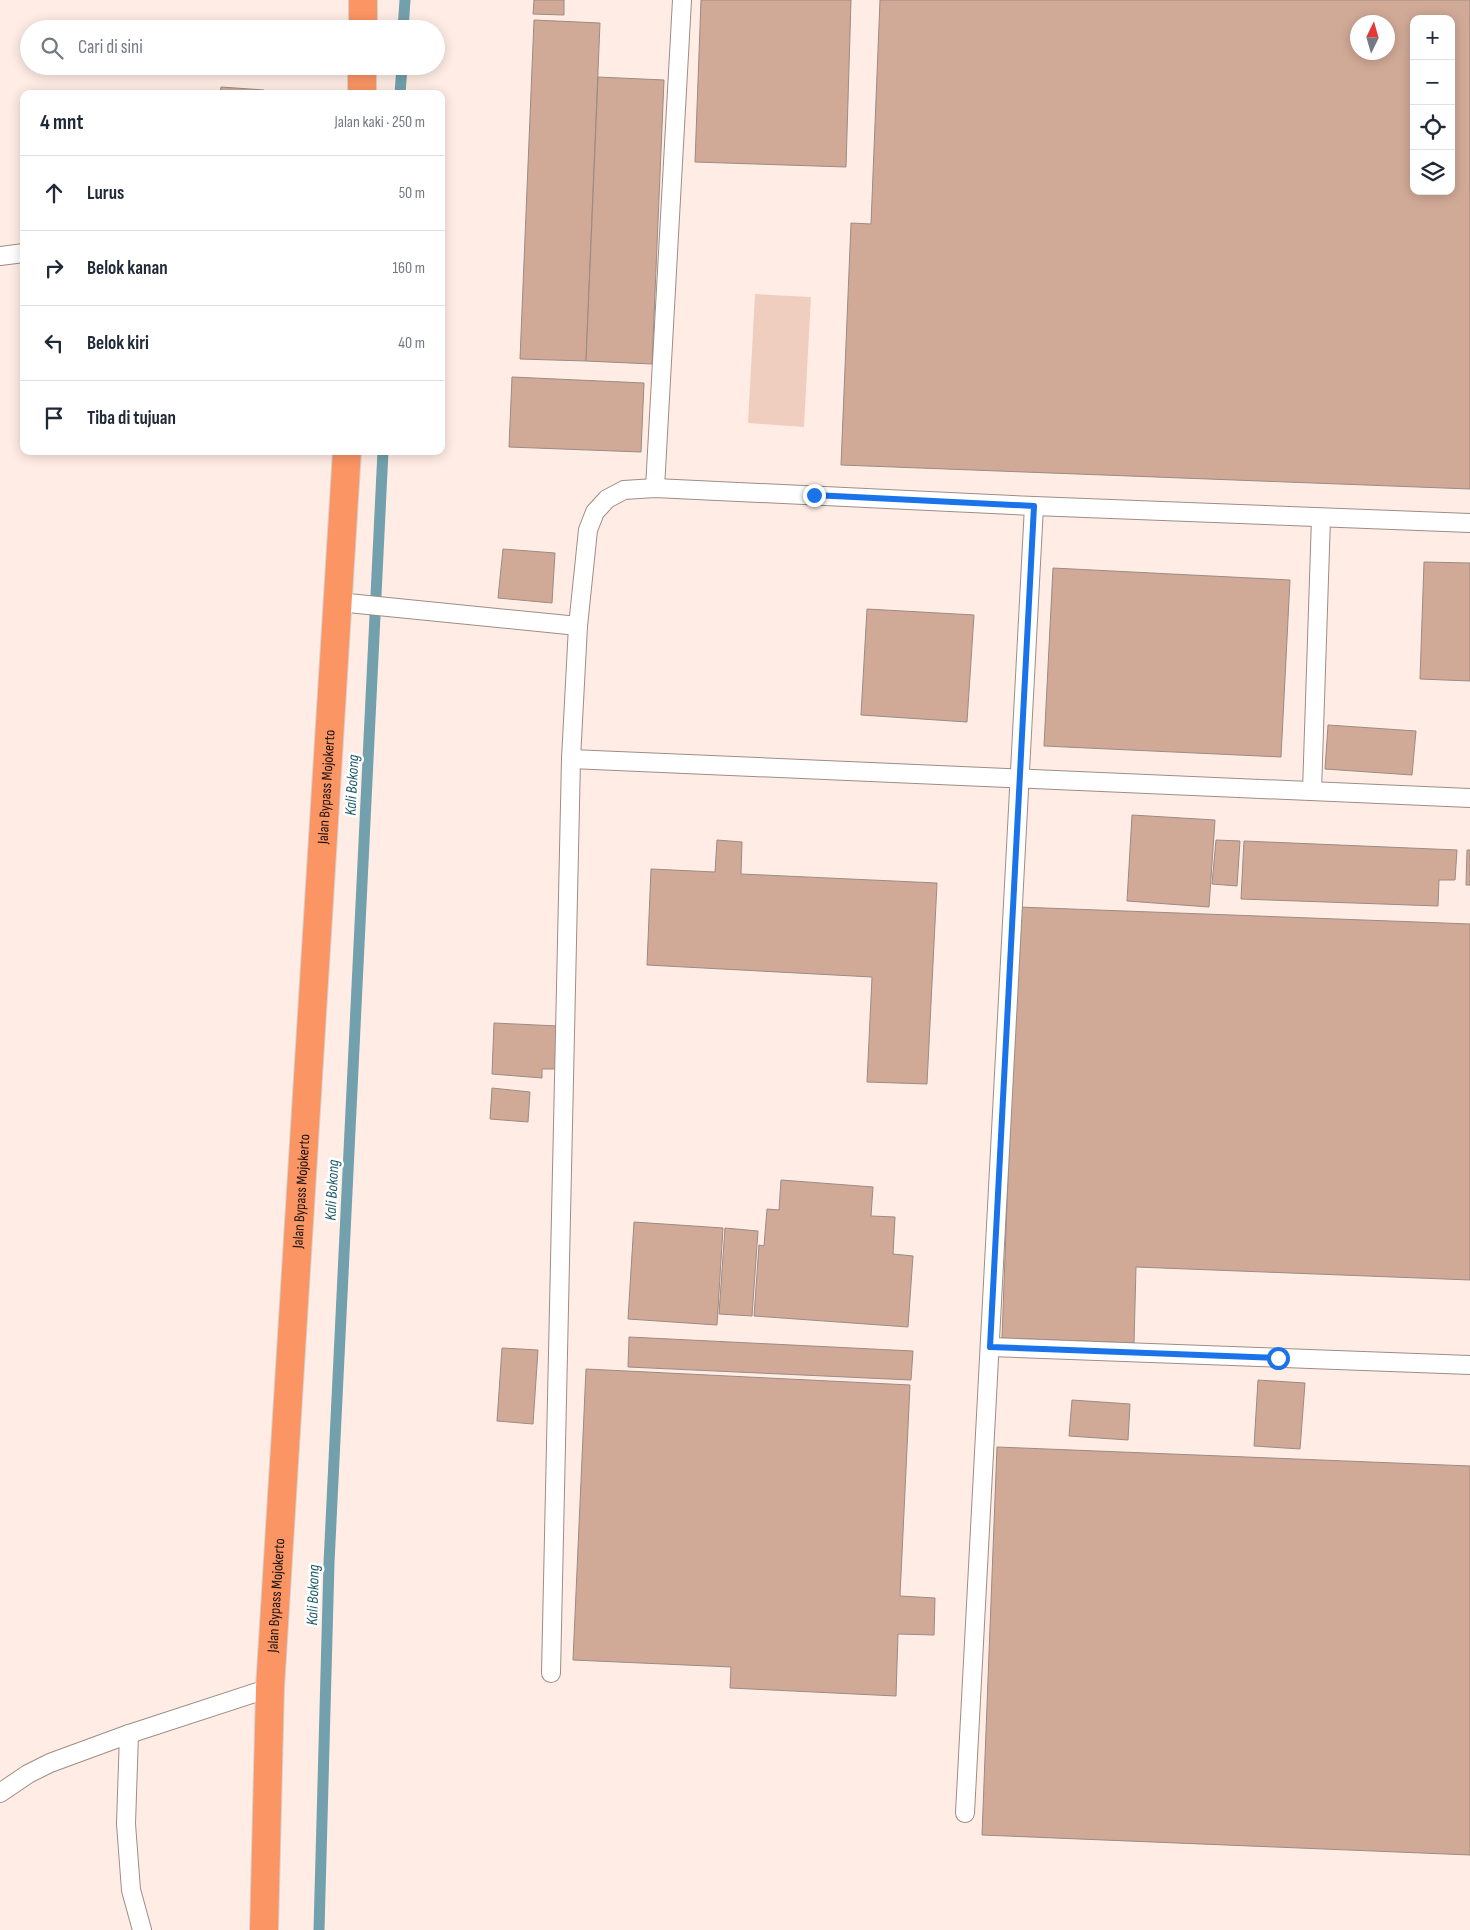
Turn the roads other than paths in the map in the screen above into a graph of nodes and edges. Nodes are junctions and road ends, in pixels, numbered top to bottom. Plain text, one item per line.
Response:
1 (363, 0) edge
2 (682, 0) edge
3 (362, 20) edge
4 (362, 75) edge
5 (362, 90) edge
6 (20, 254) edge
7 (0, 256) edge
8 (347, 455) edge
9 (655, 488) junction
10 (1034, 506) junction
11 (1321, 518) junction
12 (1470, 523) edge
13 (338, 602) junction
14 (578, 626) junction
15 (571, 759) junction
16 (1020, 779) junction
17 (1312, 791) junction
18 (1470, 798) edge
19 (990, 1347) junction
20 (1470, 1365) edge
21 (550, 1673) dead end
22 (270, 1688) junction
23 (129, 1734) junction
24 (0, 1793) edge
25 (965, 1813) dead end
26 (142, 1930) edge
27 (264, 1930) edge

1 - 3 highway
2 - 9 lane
4 - 5 highway
6 - 7 lane
8 - 13 highway, Jalan Bypass Mojokerto
9 - 10 lane
9 - 14 lane
10 - 11 lane
10 - 16 lane
11 - 12 lane
11 - 17 lane
13 - 14 lane
13 - 22 highway, Jalan Bypass Mojokerto
14 - 15 lane
15 - 16 lane
15 - 21 lane
16 - 17 lane
16 - 19 lane
17 - 18 lane
19 - 20 lane
19 - 25 lane
22 - 23 lane
22 - 27 highway, Jalan Bypass Mojokerto
23 - 24 lane
23 - 26 lane

